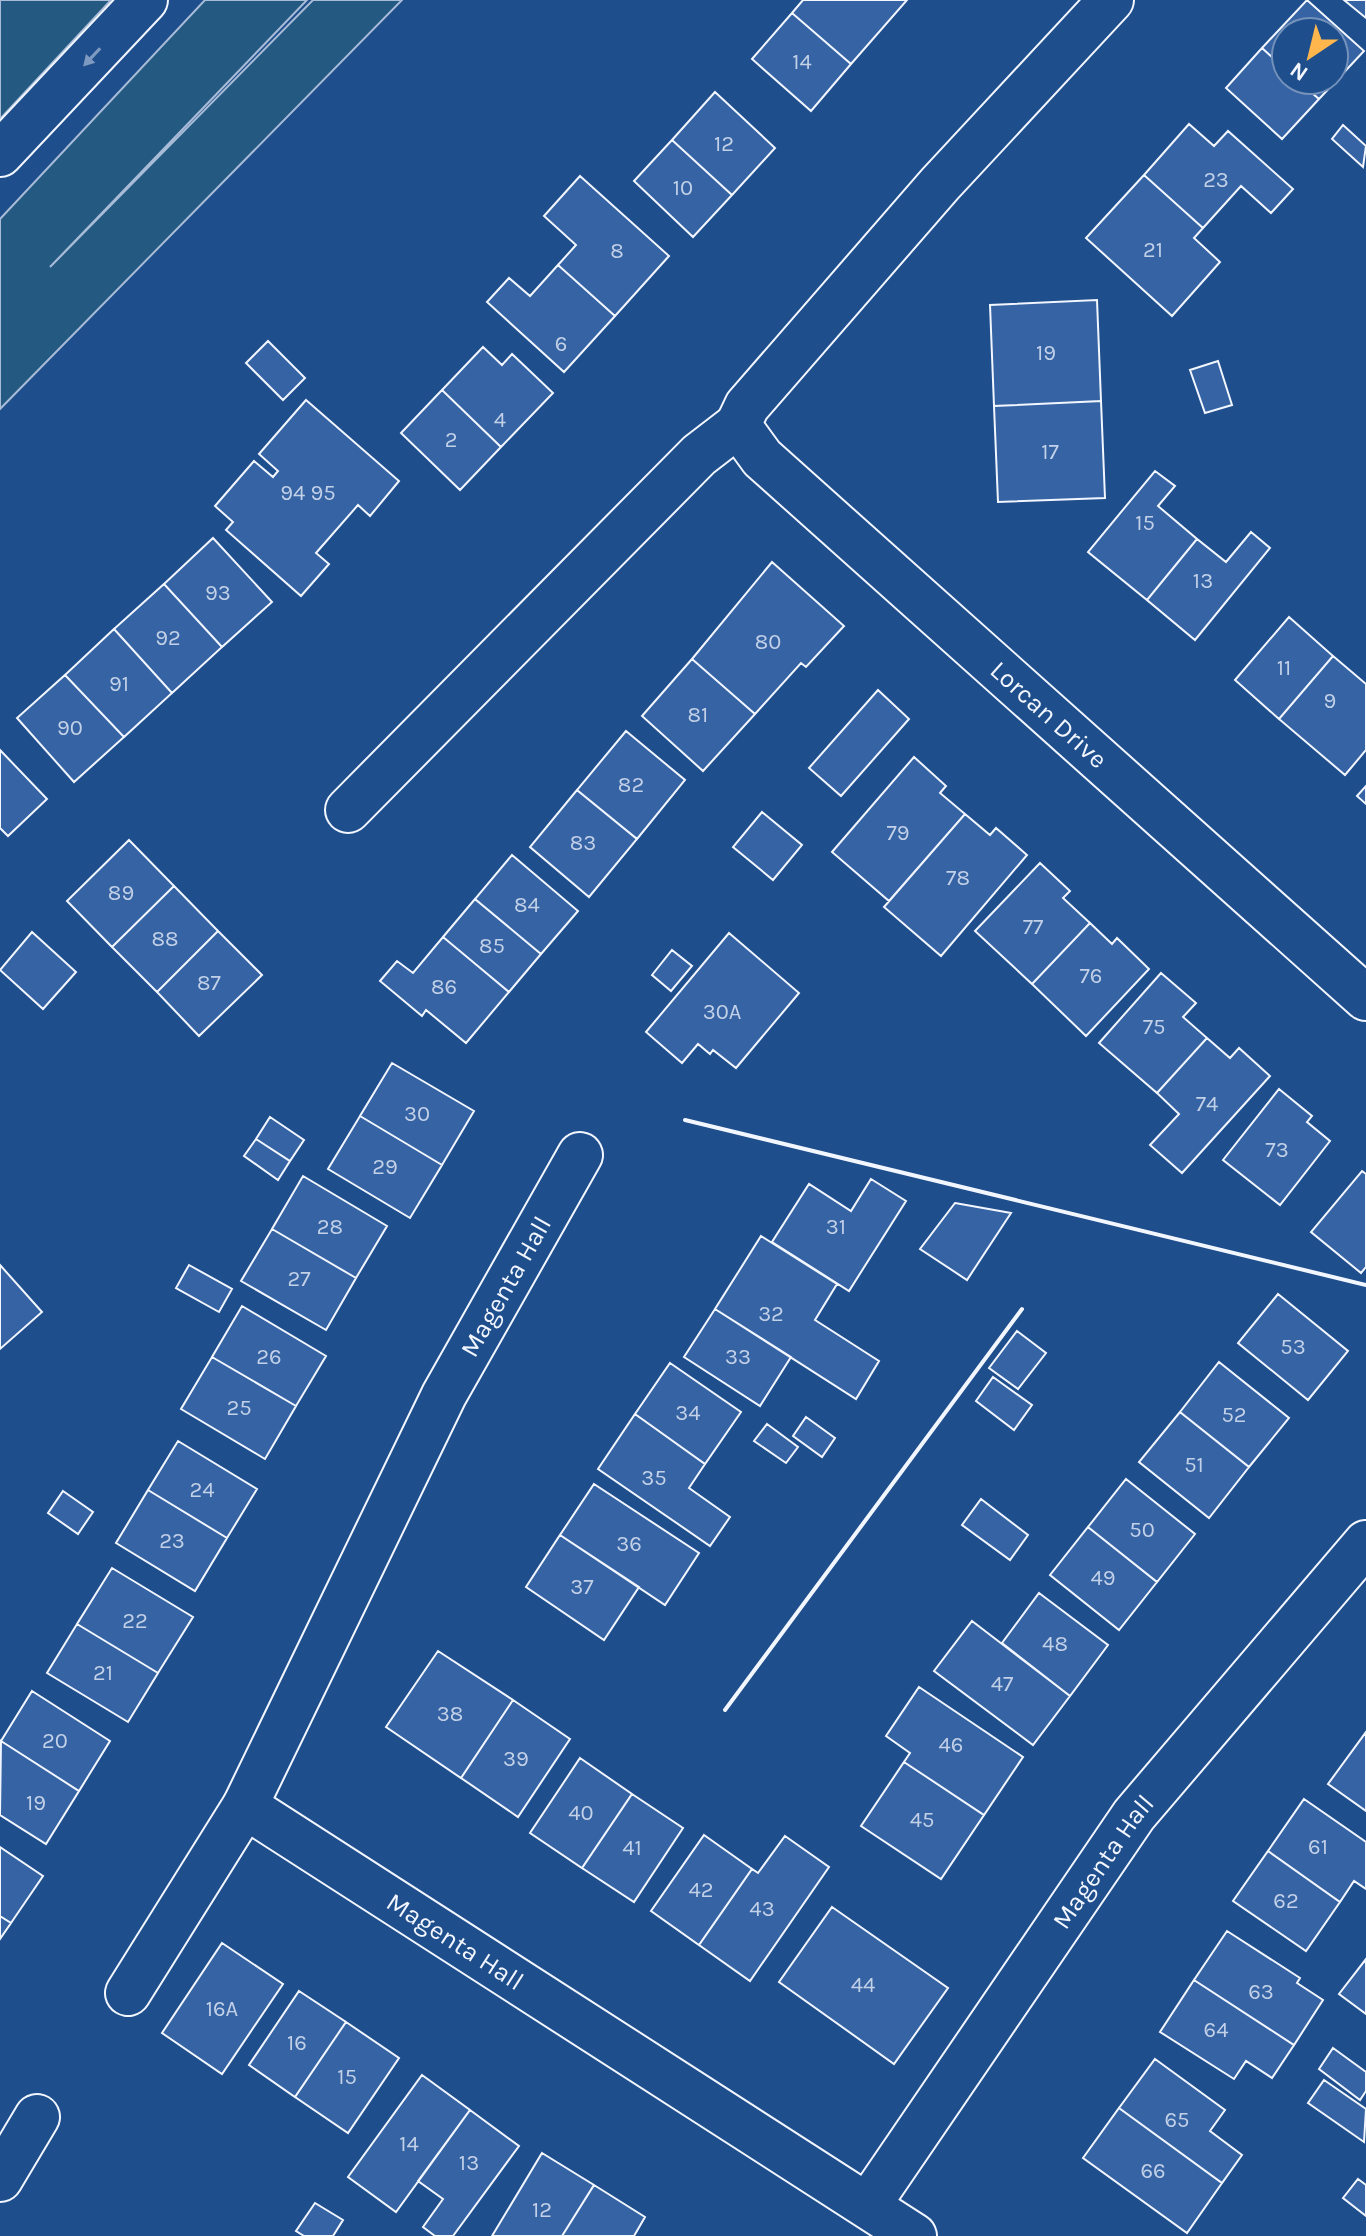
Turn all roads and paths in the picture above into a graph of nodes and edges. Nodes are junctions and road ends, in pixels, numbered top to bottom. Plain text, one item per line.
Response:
1 (145, 0) edge
2 (1111, 0) edge
3 (0, 154) edge
4 (738, 425) junction
5 (348, 810) dead end
6 (1366, 998) edge
7 (580, 1155) dead end
8 (1366, 1543) edge
9 (245, 1806) junction
10 (128, 1993) dead end
11 (37, 2117) dead end
12 (0, 2179) edge
13 (868, 2205) junction
14 (914, 2236) edge

1 -> 3 street
2 - 4 street
4 - 5 street
4 - 6 street, Lorcan Drive
7 - 9 street, Magenta Hall
8 - 13 street, Magenta Hall
9 - 10 street, Magenta Hall
9 - 13 street, Magenta Hall
11 - 12 street
13 - 14 street, Magenta Hall

